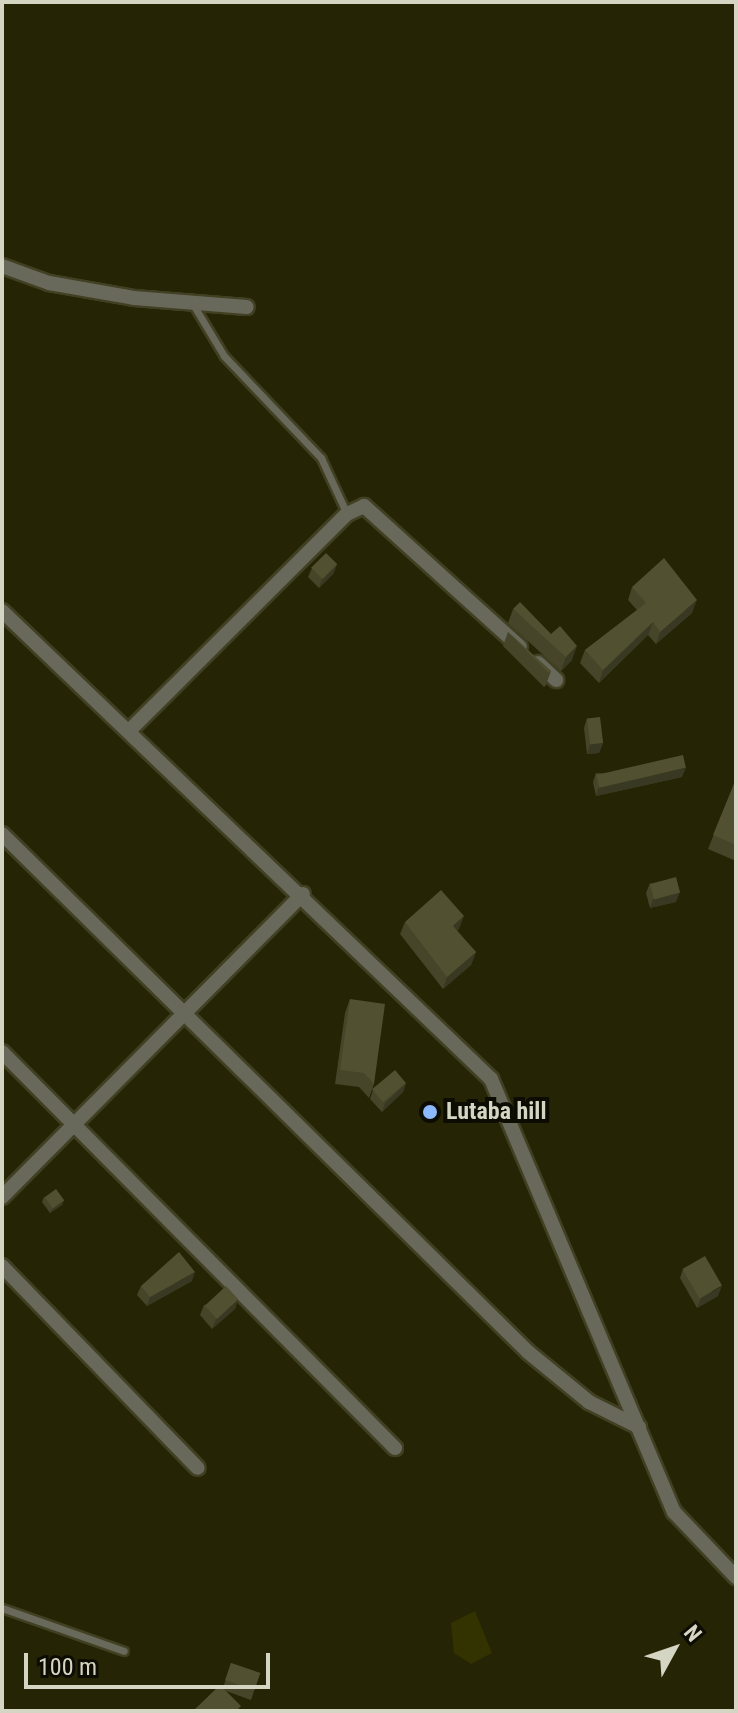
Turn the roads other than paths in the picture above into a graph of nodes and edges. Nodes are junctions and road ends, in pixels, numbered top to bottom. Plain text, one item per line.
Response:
1 (2, 266) edge
2 (194, 306) junction
3 (247, 307) dead end
4 (347, 514) junction
5 (2, 611) edge
6 (556, 680) dead end
7 (130, 730) junction
8 (2, 834) edge
9 (303, 894) junction
10 (185, 1008) junction
11 (2, 1052) edge
12 (75, 1127) junction
13 (2, 1197) edge
14 (2, 1266) edge
15 (639, 1427) junction
16 (395, 1448) dead end
17 (198, 1468) dead end
18 (736, 1577) edge
19 (2, 1608) edge
20 (124, 1651) dead end

1 - 2 street
2 - 3 street
2 - 4 lane
4 - 6 street
4 - 7 street
5 - 7 street
7 - 9 street
8 - 10 street
9 - 10 street
9 - 15 street
10 - 12 street
10 - 15 street
11 - 12 street
12 - 13 street
12 - 16 street
14 - 17 street
15 - 18 street
19 - 20 lane

